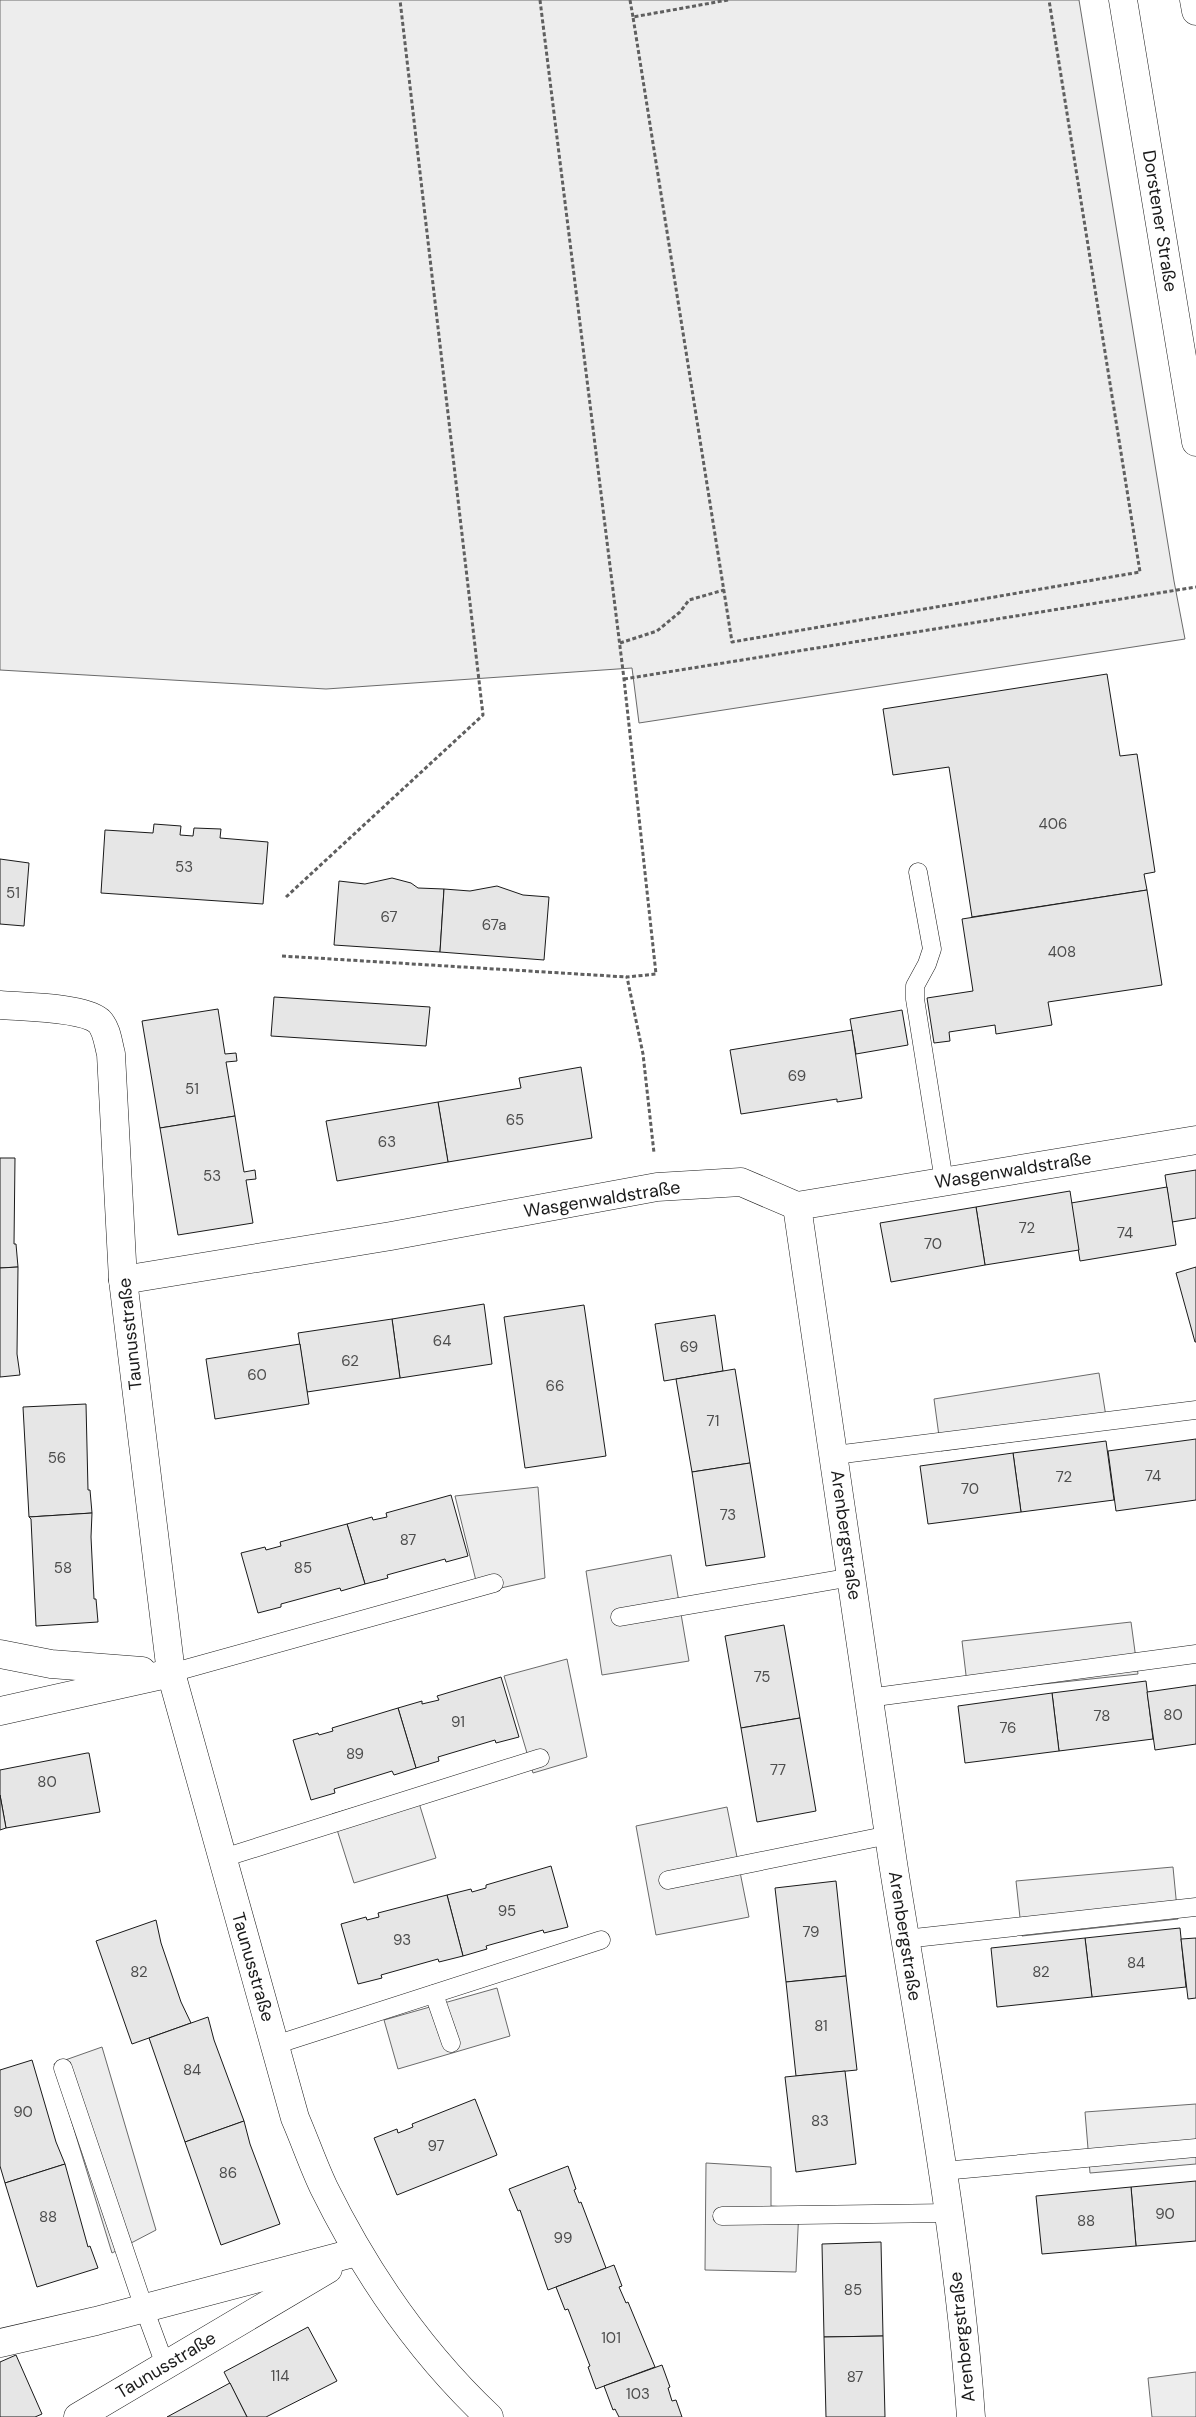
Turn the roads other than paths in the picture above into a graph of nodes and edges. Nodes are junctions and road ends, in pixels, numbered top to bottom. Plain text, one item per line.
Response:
1 (1123, 0) edge
2 (1194, 0) edge
3 (1196, 11) edge
4 (1196, 442) edge
5 (918, 872) dead end
6 (0, 1005) edge
7 (1196, 1140) edge
8 (944, 1181) junction
9 (797, 1206) junction
10 (123, 1280) junction
11 (1196, 1410) edge
12 (835, 1455) junction
13 (852, 1578) junction
14 (494, 1583) dead end
15 (620, 1617) dead end
16 (0, 1654) edge
17 (1196, 1654) edge
18 (171, 1673) junction
19 (868, 1698) junction
20 (0, 1711) edge
21 (540, 1758) dead end
22 (889, 1835) junction
23 (223, 1858) junction
24 (668, 1880) dead end
25 (1196, 1907) edge
26 (905, 1939) junction
27 (601, 1940) dead end
28 (434, 1994) junction
29 (450, 2043) dead end
30 (275, 2045) junction
31 (63, 2068) dead end
32 (1196, 2148) edge
33 (943, 2170) junction
34 (948, 2213) junction
35 (722, 2216) dead end
36 (357, 2252) junction
37 (144, 2308) junction
38 (0, 2343) edge
39 (165, 2365) junction
40 (78, 2417) edge
41 (489, 2417) edge
42 (971, 2417) edge

1 - 4 street, Dorstener Straße
2 - 3 street
5 - 8 lane
6 - 10 street, Taunusstraße
7 - 8 street, Wasgenwaldstraße
8 - 9 street, Wasgenwaldstraße
9 - 10 street, Wasgenwaldstraße
9 - 12 street, Arenbergstraße
10 - 18 street, Taunusstraße
11 - 12 lane, Arenbergstraße
12 - 13 street, Arenbergstraße
13 - 15 lane
13 - 19 street, Arenbergstraße
14 - 18 lane
16 - 18 street
17 - 19 lane
18 - 20 street
18 - 23 street, Taunusstraße
19 - 22 street, Arenbergstraße
21 - 23 lane
22 - 24 lane
22 - 26 street, Arenbergstraße
23 - 30 street, Taunusstraße
25 - 26 lane
26 - 33 street, Arenbergstraße
27 - 28 lane
28 - 29 lane
28 - 30 lane
30 - 36 street, Taunusstraße
31 - 37 lane
32 - 33 lane
33 - 34 street, Arenbergstraße
34 - 35 lane
34 - 42 street, Arenbergstraße
36 - 37 street
36 - 39 street, Taunusstraße
36 - 41 street, Taunusstraße
37 - 38 street
37 - 39 lane
39 - 40 street, Taunusstraße

